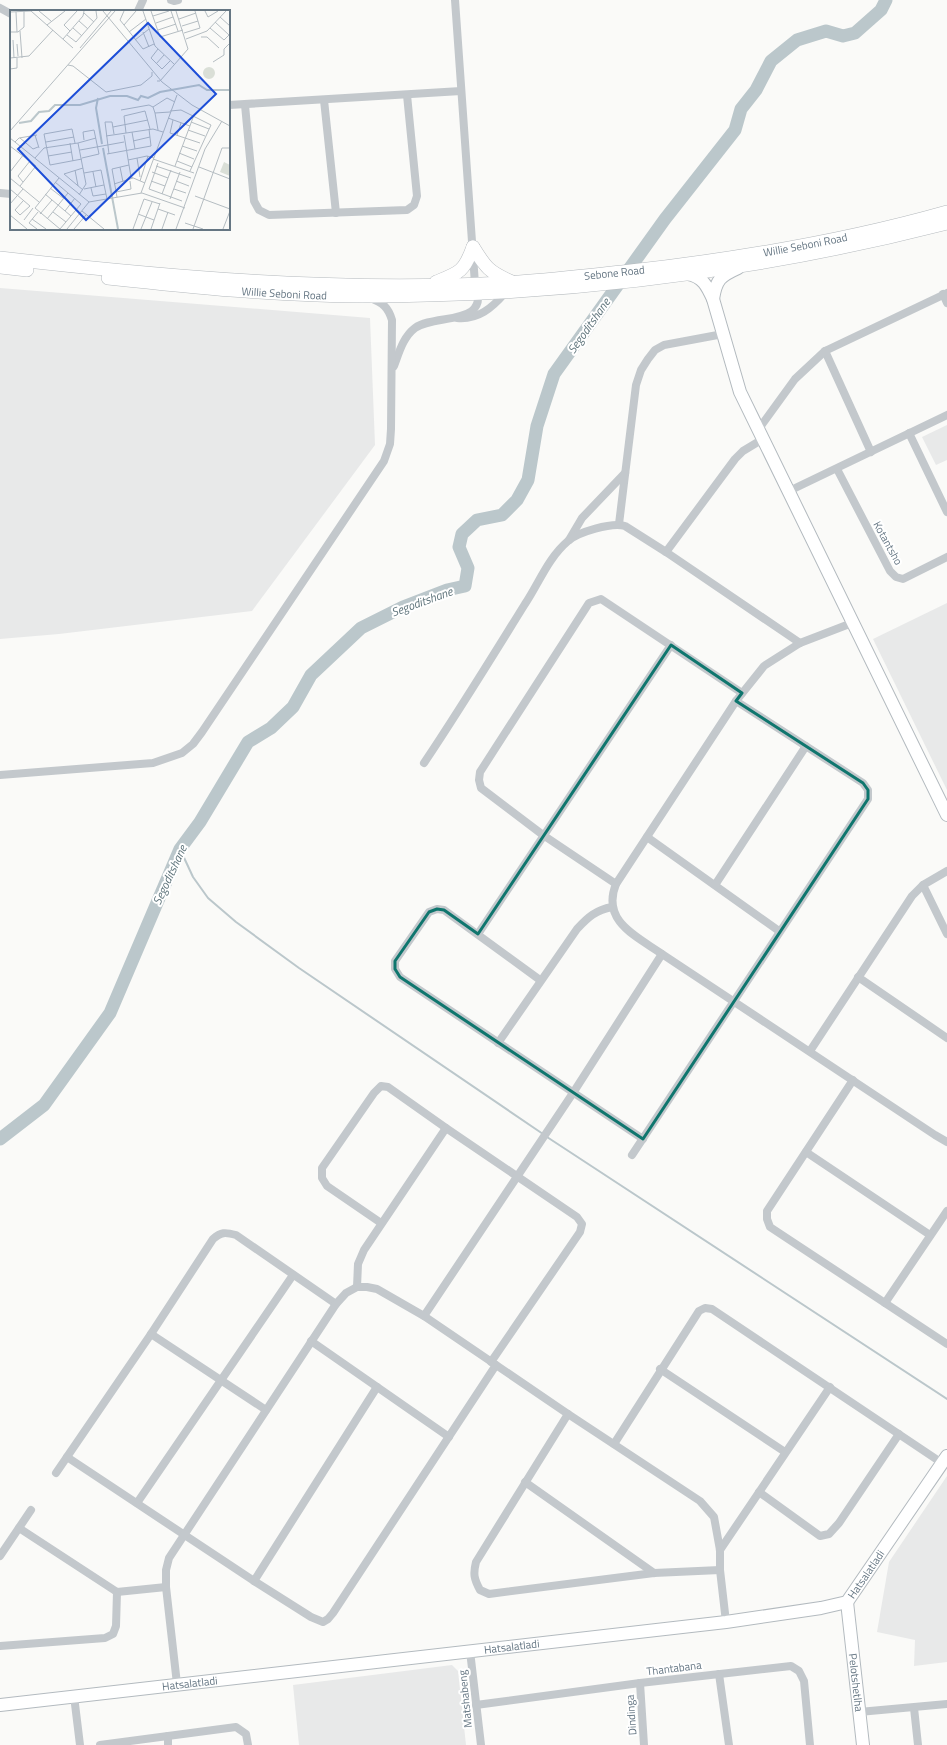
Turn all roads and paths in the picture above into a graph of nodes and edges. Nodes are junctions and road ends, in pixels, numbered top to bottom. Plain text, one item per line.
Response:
1 (143, 0) edge
2 (171, 0) edge
3 (178, 0) edge
4 (455, 0) edge
5 (0, 8) edge
6 (138, 10) edge
7 (10, 13) edge
8 (461, 91) junction
9 (407, 95) junction
10 (324, 100) junction
11 (230, 105) edge
12 (245, 105) junction
13 (0, 193) edge
14 (10, 194) edge
15 (947, 212) edge
16 (336, 213) junction
17 (947, 223) edge
18 (473, 247) junction
19 (0, 258) edge
20 (743, 266) junction
21 (0, 267) edge
22 (662, 273) junction
23 (688, 274) junction
24 (514, 282) junction
25 (569, 283) junction
26 (428, 285) junction
27 (477, 288) junction
28 (505, 293) junction
29 (945, 293) edge
30 (361, 296) junction
31 (713, 299) junction
32 (947, 303) edge
33 (457, 318) junction
34 (723, 334) junction
35 (825, 351) junction
36 (392, 372) junction
37 (947, 415) edge
38 (909, 433) junction
39 (760, 434) junction
40 (871, 452) junction
41 (837, 469) junction
42 (625, 473) junction
43 (789, 491) junction
44 (947, 512) edge
45 (618, 524) junction
46 (568, 540) junction
47 (666, 552) junction
48 (947, 557) edge
49 (852, 622) junction
50 (800, 643) junction
51 (671, 645) junction
52 (742, 693) junction
53 (736, 701) junction
54 (806, 746) junction
55 (424, 763) dead end
56 (0, 775) edge
57 (947, 815) edge
58 (543, 835) junction
59 (647, 837) junction
60 (947, 871) edge
61 (616, 884) junction
62 (715, 885) junction
63 (923, 885) junction
64 (612, 907) junction
65 (779, 931) junction
66 (478, 934) junction
67 (947, 934) edge
68 (662, 954) junction
69 (858, 978) junction
70 (540, 980) junction
71 (734, 1001) junction
72 (947, 1038) edge
73 (498, 1043) junction
74 (810, 1051) junction
75 (853, 1080) junction
76 (573, 1093) junction
77 (446, 1128) junction
78 (643, 1138) junction
79 (947, 1142) edge
80 (806, 1152) junction
81 (632, 1155) dead end
82 (517, 1176) junction
83 (947, 1211) edge
84 (381, 1224) junction
85 (930, 1235) junction
86 (293, 1275) junction
87 (357, 1287) junction
88 (885, 1303) junction
89 (336, 1304) junction
90 (424, 1316) junction
91 (151, 1334) junction
92 (311, 1341) junction
93 (947, 1344) edge
94 (494, 1364) junction
95 (660, 1369) junction
96 (220, 1380) junction
97 (377, 1386) junction
98 (830, 1387) junction
99 (266, 1410) junction
100 (568, 1414) junction
101 (899, 1434) junction
102 (449, 1437) junction
103 (614, 1444) junction
104 (785, 1452) junction
105 (67, 1457) junction
106 (945, 1460) edge
107 (56, 1473) dead end
108 (525, 1482) junction
109 (759, 1492) junction
110 (137, 1503) junction
111 (31, 1510) dead end
112 (19, 1528) junction
113 (184, 1534) junction
114 (720, 1550) junction
115 (0, 1556) edge
116 (720, 1570) junction
117 (654, 1573) junction
118 (254, 1581) junction
119 (166, 1587) junction
120 (118, 1592) junction
121 (847, 1602) junction
122 (726, 1622) junction
123 (0, 1646) edge
124 (470, 1651) junction
125 (719, 1674) junction
126 (640, 1683) junction
127 (177, 1684) junction
128 (74, 1696) junction
129 (0, 1704) edge
130 (947, 1704) edge
131 (476, 1705) junction
132 (914, 1708) junction
133 (859, 1712) junction
134 (168, 1736) junction
135 (80, 1745) edge
136 (100, 1745) edge
137 (168, 1745) edge
138 (248, 1745) edge
139 (481, 1745) edge
140 (644, 1745) edge
141 (729, 1745) edge
142 (810, 1745) edge
143 (863, 1745) edge
144 (918, 1745) edge

1 - 6 street
2 - 3 street
4 - 8 street
5 - 7 street
8 - 9 street
8 - 18 street
9 - 10 street
9 - 16 street
10 - 12 street
10 - 16 street
11 - 12 street
12 - 16 street
13 - 14 street
15 - 22 main road, Willie Seboni Road
17 - 20 main road, Willie Seboni Road
18 - 24 main road
18 - 26 main road
18 - 27 street
19 - 26 main road, Willie Seboni Road
20 - 23 main road, Willie Seboni Road
20 - 31 street
21 - 30 main road, Willie Seboni Road
22 - 23 main road, Willie Seboni Road
22 - 25 main road, Sebone Road
23 - 31 street
24 - 25 main road, Willie Seboni Road
24 - 27 main road, Willie Seboni Road
25 - 28 main road, Willie Seboni Road
26 - 27 main road, Willie Seboni Road
27 - 28 main road, Willie Seboni Road
27 - 30 main road, Willie Seboni Road
27 - 33 street
28 - 33 street
29 - 32 street
29 - 35 street
30 - 36 street
31 - 34 street
33 - 36 street
34 - 39 street
34 - 42 street
35 - 39 street
35 - 40 street
36 - 56 street
37 - 38 street
38 - 40 street
38 - 44 street
39 - 43 street
39 - 47 street
40 - 41 street
41 - 43 street
41 - 48 street, Kotantsho
42 - 45 street
42 - 46 street
43 - 49 street
45 - 46 street
45 - 47 street
46 - 55 street
47 - 50 street
49 - 50 street
49 - 57 street
50 - 52 street
51 - 52 street
51 - 58 street
51 - 58 street
52 - 53 street
53 - 54 street
53 - 59 street
54 - 62 street
54 - 65 street
58 - 61 street
58 - 66 street
59 - 61 street
59 - 62 street
60 - 63 street
61 - 64 street
62 - 65 street
63 - 67 street
63 - 69 street
64 - 68 street
64 - 70 street
65 - 71 street
66 - 70 street
66 - 73 street
68 - 71 street
68 - 76 street
69 - 72 street
69 - 74 street
70 - 73 street
71 - 74 street
71 - 78 street
73 - 76 street
74 - 75 street
75 - 79 street
75 - 80 street
76 - 78 street
76 - 82 street
77 - 82 street
77 - 84 street
77 - 84 street
78 - 81 street
80 - 85 street
80 - 88 street
82 - 90 street
82 - 94 street
83 - 85 street
84 - 87 street
85 - 88 street
86 - 89 street
86 - 91 street
86 - 96 street
87 - 89 street
87 - 90 street
88 - 93 street
89 - 92 street
90 - 94 street
91 - 96 street
91 - 105 street
92 - 97 street
92 - 99 street
94 - 100 street
94 - 102 street
95 - 98 street
95 - 103 street
95 - 104 street
96 - 99 street
96 - 110 street
97 - 102 street
97 - 118 street
98 - 101 street
98 - 104 street
99 - 113 street
100 - 103 street
100 - 108 street
101 - 106 street
101 - 109 street
102 - 118 street
103 - 114 street
104 - 109 street
105 - 107 street
105 - 110 street
106 - 121 street, Hatsalatladi
108 - 117 street
108 - 117 street
109 - 114 street
110 - 113 street
111 - 112 street
112 - 115 street
112 - 120 street
113 - 118 street
113 - 119 street
114 - 116 street
116 - 117 street
116 - 122 street
119 - 120 street
119 - 127 street
120 - 123 street
121 - 122 street, Hatsalatladi
121 - 133 street, Pelotshetlha
122 - 124 street, Hatsalatladi
124 - 127 street, Hatsalatladi
124 - 131 street, Matshabeng
125 - 126 street, Thantabana
125 - 141 street
125 - 142 street, Thantabana
126 - 131 street, Thantabana
126 - 140 street, Dindinga
127 - 128 street, Hatsalatladi
128 - 129 street, Hatsalatladi
128 - 135 street
130 - 132 street
131 - 139 street, Matshabeng
132 - 133 street
132 - 144 street
133 - 143 street, Pelotshetlha
134 - 136 street
134 - 137 street
134 - 138 street

